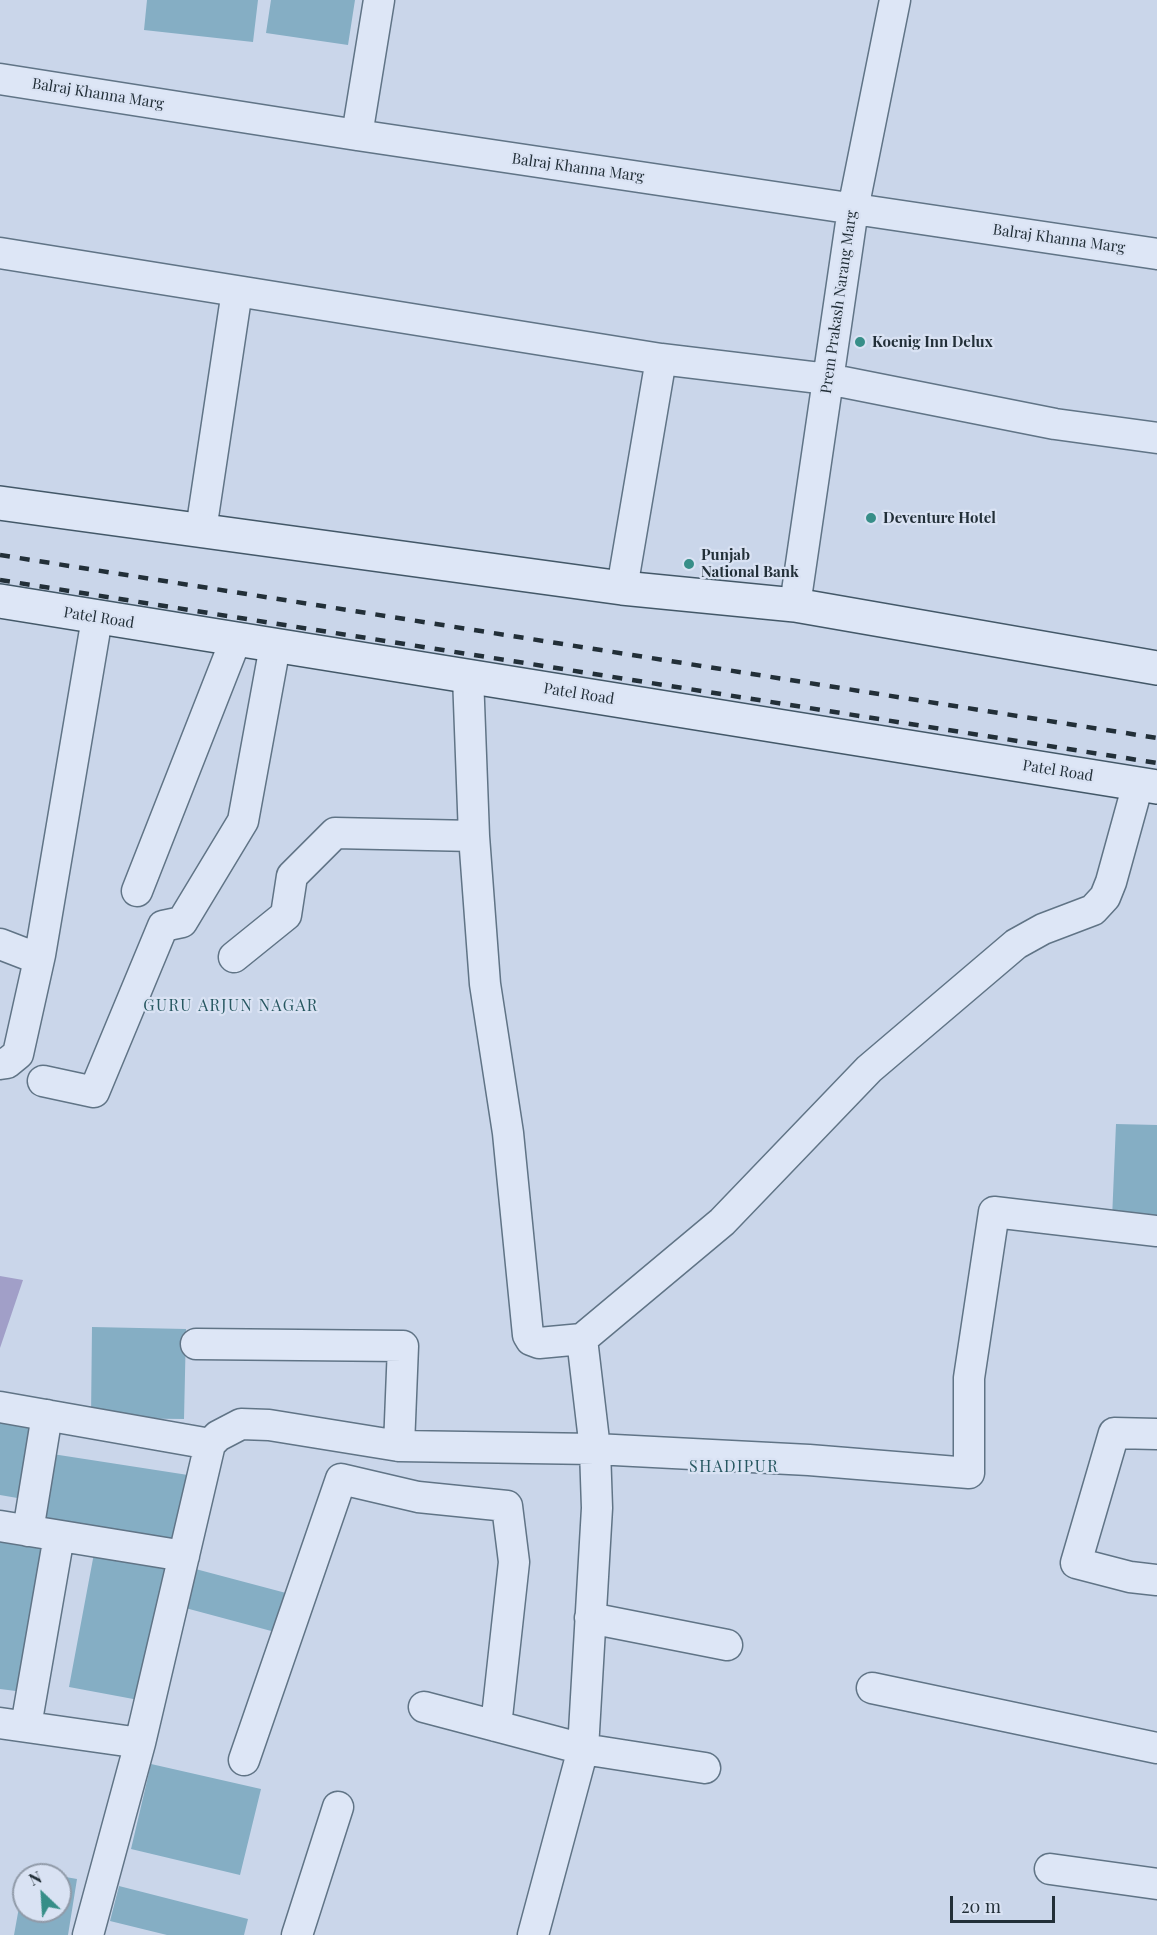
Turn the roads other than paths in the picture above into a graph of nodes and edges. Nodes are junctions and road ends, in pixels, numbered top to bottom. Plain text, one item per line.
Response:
1 (380, 0) edge
2 (895, 0) edge
3 (0, 78) edge
4 (357, 135) junction
5 (853, 209) junction
6 (0, 253) edge
7 (1157, 254) edge
8 (237, 291) junction
9 (661, 359) junction
10 (828, 379) junction
11 (1157, 438) edge
12 (0, 503) edge
13 (201, 530) junction
14 (622, 588) junction
15 (0, 601) edge
16 (795, 605) junction
17 (97, 618) junction
18 (236, 639) junction
19 (275, 646) junction
20 (1157, 668) edge
21 (468, 676) junction
22 (1147, 785) edge
23 (474, 836) junction
24 (137, 891) dead end
25 (0, 944) edge
26 (234, 957) dead end
27 (39, 959) junction
28 (0, 1064) edge
29 (43, 1081) dead end
30 (1157, 1231) edge
31 (582, 1339) junction
32 (196, 1344) dead end
33 (0, 1407) edge
34 (47, 1415) junction
35 (1157, 1434) edge
36 (210, 1444) junction
37 (399, 1446) junction
38 (595, 1449) junction
39 (14, 1529) edge
40 (59, 1536) junction
41 (184, 1557) junction
42 (1157, 1580) edge
43 (590, 1618) junction
44 (727, 1645) dead end
45 (872, 1688) dead end
46 (424, 1707) dead end
47 (13, 1724) edge
48 (496, 1726) junction
49 (140, 1743) junction
50 (1157, 1748) edge
51 (583, 1749) junction
52 (244, 1761) dead end
53 (705, 1768) dead end
54 (338, 1807) dead end
55 (1050, 1869) dead end
56 (1157, 1884) edge
57 (88, 1935) edge
58 (297, 1935) edge
59 (533, 1935) edge

1 - 4 street
2 - 5 street, Prem Prakash Narang Marg
3 - 4 street, Balraj Khanna Marg
4 - 5 street, Balraj Khanna Marg
5 - 7 street, Balraj Khanna Marg
5 - 10 street, Prem Prakash Narang Marg
6 - 8 street
8 - 9 street
8 - 13 street
9 - 10 street
9 - 14 street
10 - 11 street
10 - 16 street, Prem Prakash Narang Marg
12 - 13 main road
13 - 14 main road
14 - 16 main road
15 - 17 main road, Patel Road
16 - 20 main road
17 - 18 main road, Patel Road
17 - 27 street
18 - 19 main road, Patel Road
18 - 24 street
19 - 21 main road, Patel Road
19 - 29 street
21 - 22 main road, Patel Road
21 - 23 street
22 - 31 street
23 - 26 street
23 - 31 street
25 - 27 street
27 - 28 street
30 - 38 street
31 - 38 street
32 - 37 street
33 - 34 street
34 - 36 street
34 - 39 street
35 - 42 street
36 - 37 street
36 - 41 street
37 - 38 street
38 - 43 street
39 - 40 street
40 - 41 street
40 - 47 street
41 - 49 street
43 - 44 street
43 - 51 street
45 - 50 street
46 - 48 street
47 - 49 street
48 - 51 street
48 - 52 street
49 - 57 street
51 - 53 street
51 - 59 street
54 - 58 street
55 - 56 street

